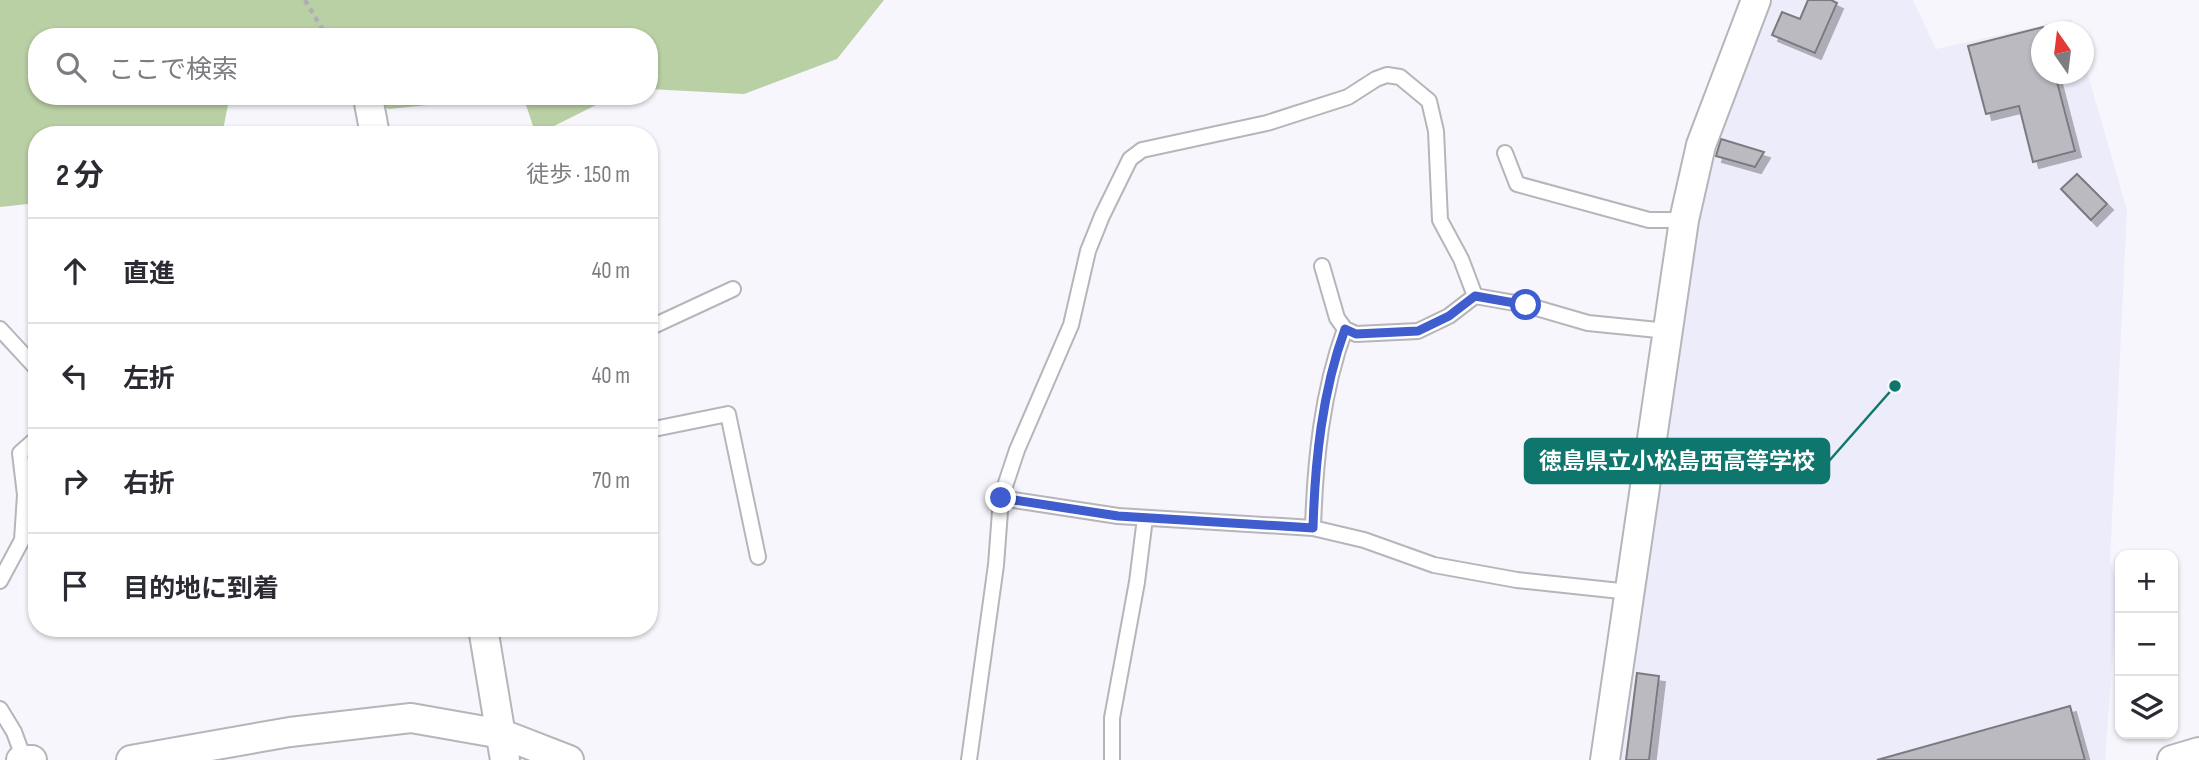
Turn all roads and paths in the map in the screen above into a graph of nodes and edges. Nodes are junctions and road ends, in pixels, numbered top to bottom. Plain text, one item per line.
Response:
1 (305, 0) edge
2 (1756, 0) edge
3 (322, 28) edge
4 (369, 105) edge
5 (373, 126) edge
6 (1505, 153) dead end
7 (1684, 220) junction
8 (1322, 266) dead end
9 (733, 289) dead end
10 (1475, 296) junction
11 (658, 324) edge
12 (0, 329) edge
13 (1345, 329) junction
14 (1668, 331) junction
15 (28, 359) edge
16 (658, 428) edge
17 (28, 446) edge
18 (1001, 498) junction
19 (1145, 517) junction
20 (1313, 528) junction
21 (758, 557) dead end
22 (0, 581) edge
23 (1630, 592) junction
24 (485, 637) edge
25 (0, 709) edge
26 (504, 747) edge
27 (2199, 752) edge
28 (26, 760) edge
29 (131, 760) edge
30 (569, 760) edge
31 (969, 760) edge
32 (1112, 760) edge
33 (1605, 760) edge
34 (2172, 760) edge

1 - 3 path
2 - 7 street
4 - 5 street
6 - 7 lane
7 - 14 street
8 - 13 lane
9 - 11 lane
10 - 13 lane
10 - 14 lane
10 - 18 lane
12 - 15 lane
13 - 20 lane
14 - 23 street
16 - 21 lane
17 - 22 lane
18 - 19 lane
18 - 31 lane
19 - 20 lane
19 - 32 lane
20 - 23 lane
23 - 33 street
24 - 26 street
25 - 28 lane
26 - 29 street
26 - 30 street
27 - 34 street

